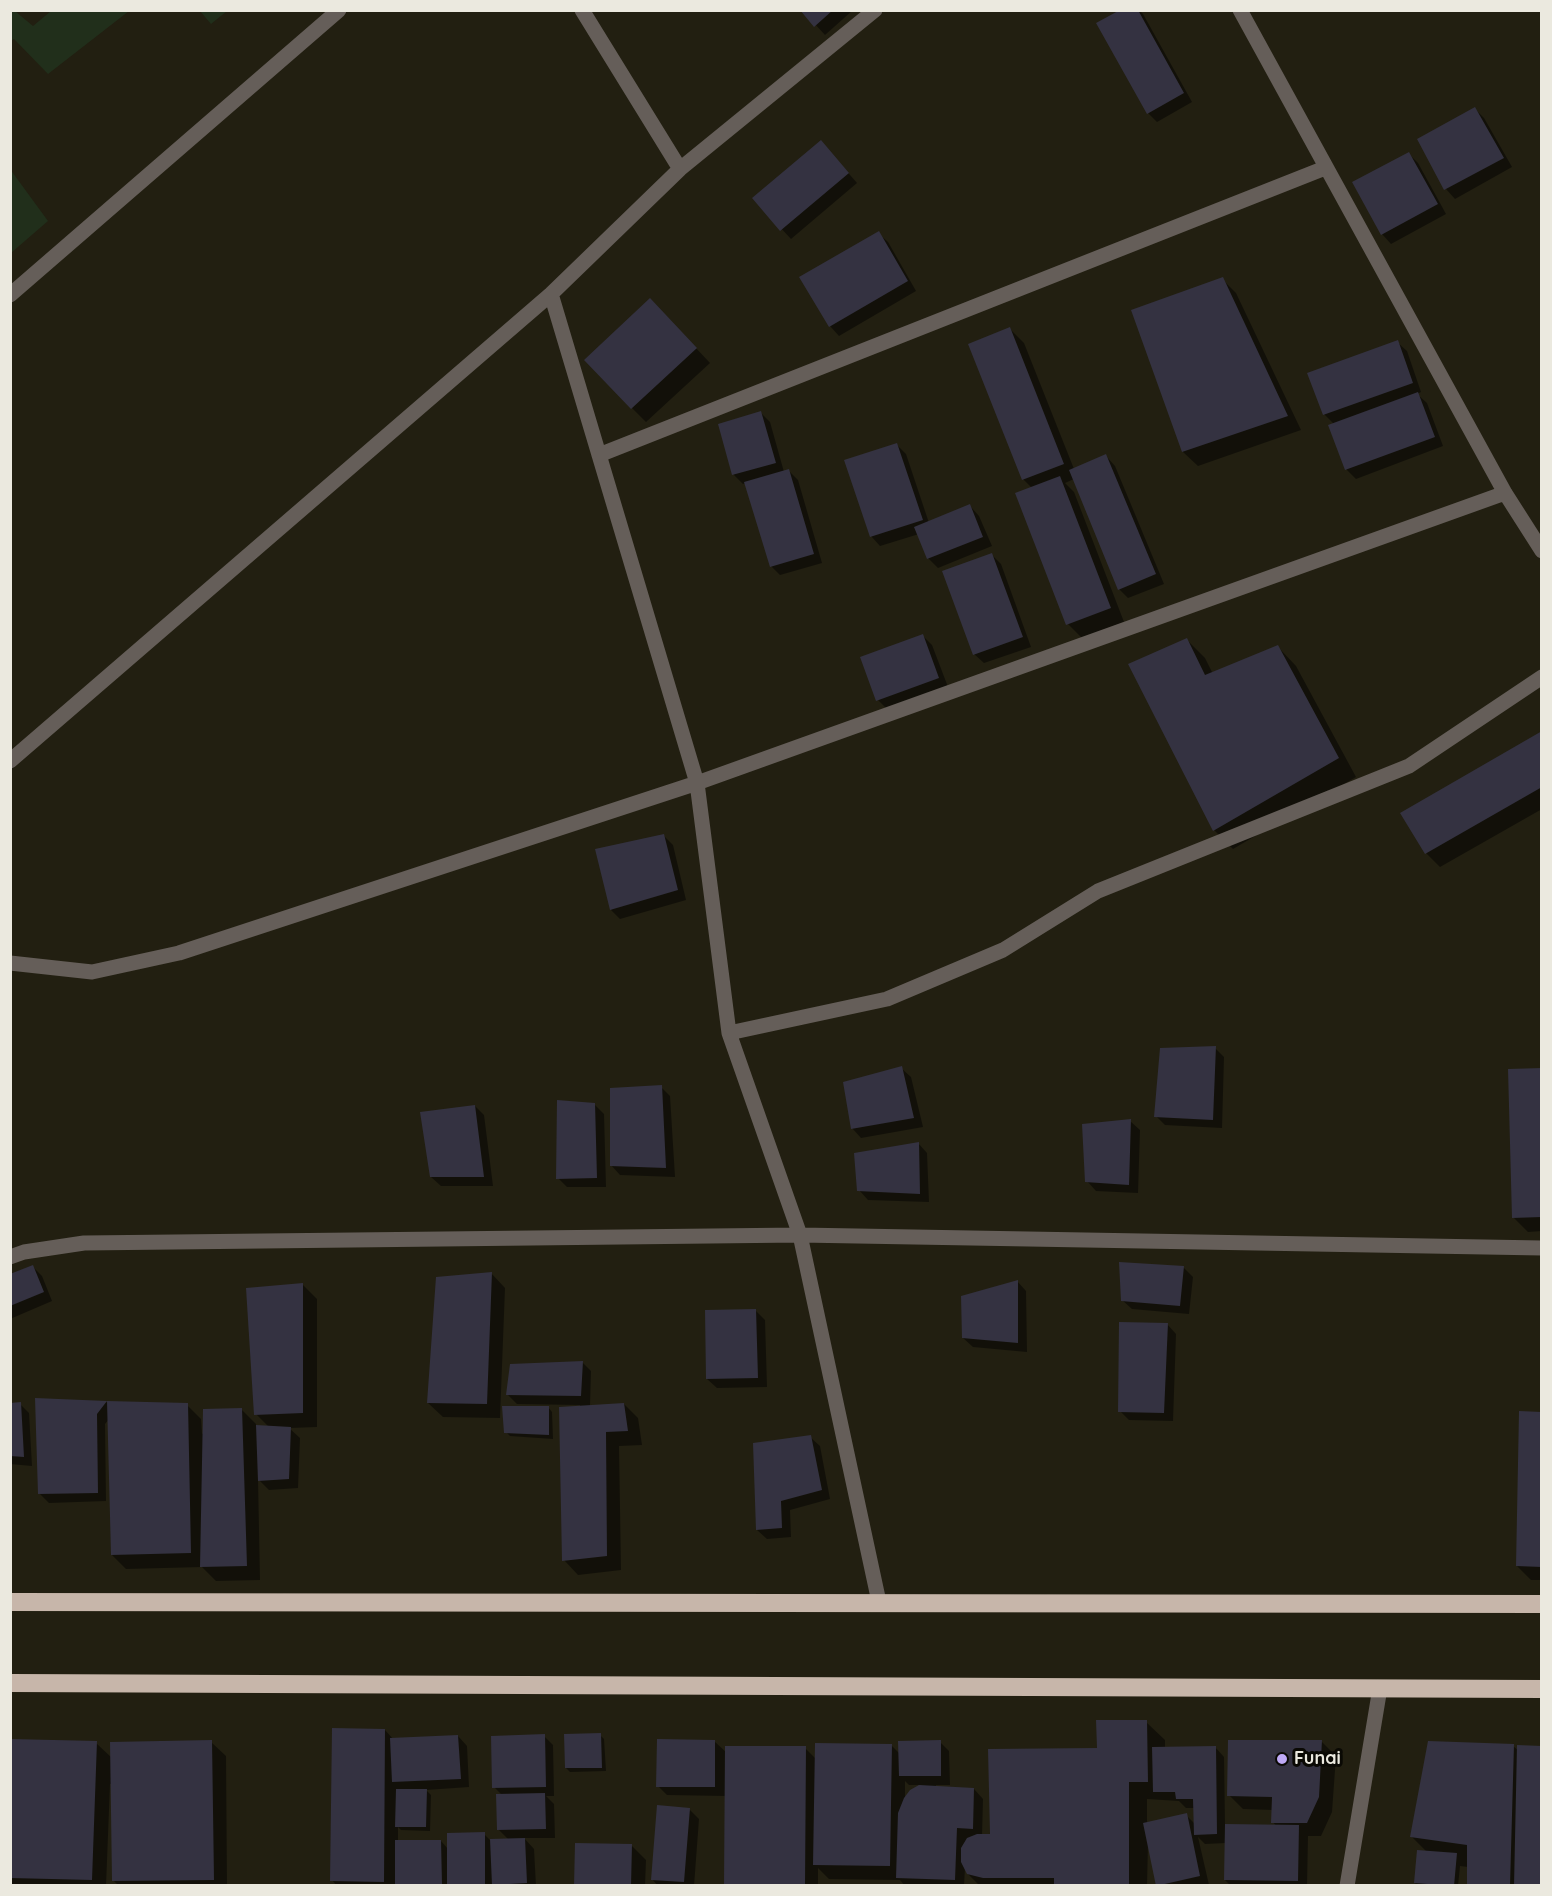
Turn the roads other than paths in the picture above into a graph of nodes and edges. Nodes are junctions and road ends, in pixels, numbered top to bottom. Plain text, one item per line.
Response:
1 (339, 10) edge
2 (582, 10) edge
3 (875, 10) edge
4 (1240, 10) edge
5 (1325, 168) junction
6 (680, 169) junction
7 (551, 294) junction
8 (10, 295) edge
9 (599, 455) junction
10 (1505, 493) junction
11 (1542, 551) edge
12 (1542, 677) edge
13 (10, 762) edge
14 (697, 783) junction
15 (10, 963) edge
16 (729, 1033) junction
17 (800, 1235) junction
18 (1542, 1248) edge
19 (10, 1257) edge
20 (10, 1602) edge
21 (879, 1602) junction
22 (1542, 1604) edge
23 (10, 1683) edge
24 (1380, 1688) junction
25 (1542, 1689) edge
26 (1347, 1886) edge

1 - 8 street
2 - 6 street
3 - 6 street
4 - 5 street
5 - 9 street
5 - 10 street
6 - 7 street
7 - 9 street
7 - 13 street
9 - 14 street
10 - 11 street
10 - 14 street
12 - 16 street
14 - 15 street
14 - 16 street
16 - 17 street
17 - 18 street
17 - 19 street
17 - 21 street
20 - 21 highway
21 - 22 highway
23 - 24 highway
24 - 25 highway
24 - 26 street

